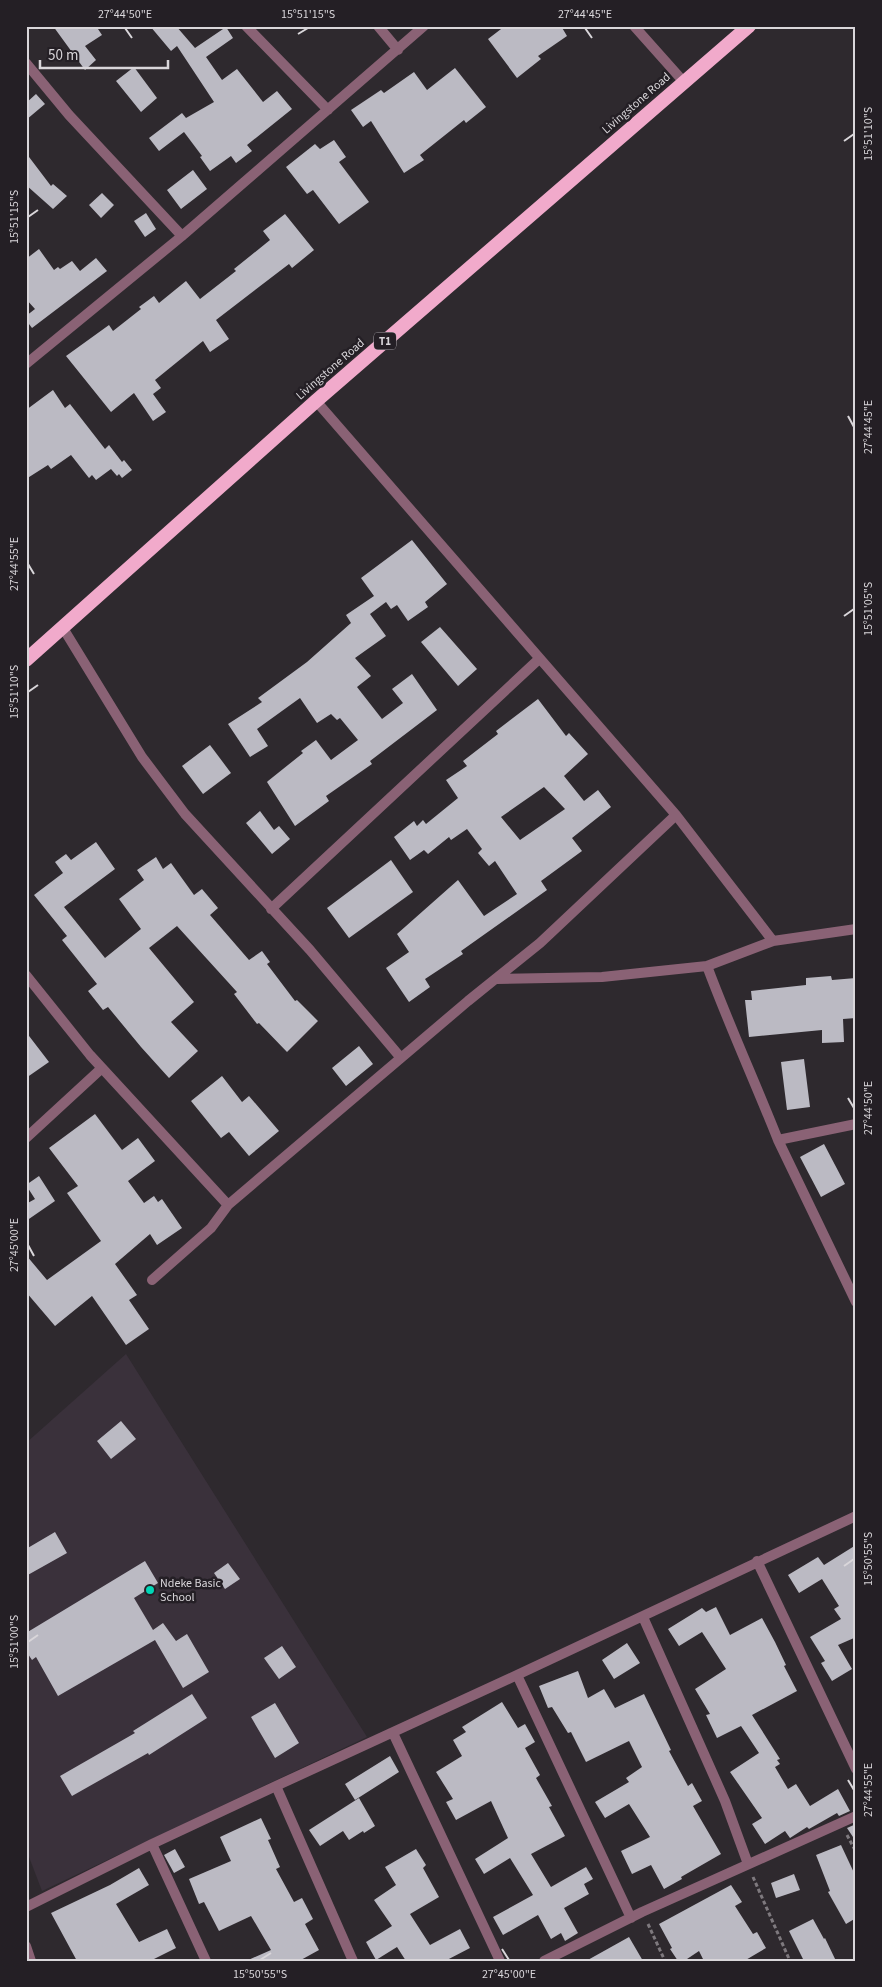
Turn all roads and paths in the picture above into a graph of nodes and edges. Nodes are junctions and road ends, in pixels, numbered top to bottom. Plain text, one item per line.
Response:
1 (246, 26) edge
2 (378, 26) edge
3 (424, 26) edge
4 (634, 26) edge
5 (749, 26) edge
6 (398, 50) junction
7 (26, 63) edge
8 (684, 81) junction
9 (328, 110) junction
10 (182, 236) junction
11 (28, 358) edge
12 (316, 401) junction
13 (63, 628) junction
14 (539, 659) junction
15 (26, 660) edge
16 (676, 815) junction
17 (271, 909) junction
18 (856, 929) edge
19 (774, 942) junction
20 (707, 966) junction
21 (26, 975) edge
22 (497, 979) junction
23 (401, 1058) junction
24 (102, 1068) junction
25 (856, 1124) edge
26 (26, 1138) edge
27 (778, 1140) junction
28 (228, 1206) junction
29 (152, 1280) dead end
30 (856, 1302) edge
31 (856, 1516) edge
32 (756, 1561) junction
33 (642, 1617) junction
34 (517, 1675) junction
35 (393, 1733) junction
36 (856, 1769) edge
37 (276, 1786) junction
38 (856, 1816) edge
39 (840, 1823) junction
40 (152, 1844) junction
41 (856, 1852) edge
42 (748, 1864) junction
43 (26, 1907) edge
44 (642, 1912) junction
45 (631, 1918) junction
46 (26, 1946) edge
47 (30, 1961) edge
48 (206, 1961) edge
49 (353, 1961) edge
50 (500, 1961) edge
51 (544, 1961) edge
52 (665, 1961) edge
53 (790, 1961) edge

1 - 9 street
2 - 6 street
3 - 6 street
4 - 8 street
5 - 8 highway, Livingstone Road / T1
6 - 9 street
7 - 10 street
8 - 12 highway, Livingstone Road / T1
9 - 10 street
10 - 11 street
12 - 13 highway, Livingstone Road / T1
12 - 14 street
13 - 15 highway, Livingstone Road / T1
13 - 17 street
14 - 16 street
14 - 17 street
16 - 19 street
16 - 22 street
17 - 23 street
18 - 19 street
19 - 20 street
20 - 22 street
20 - 27 street
21 - 24 street
22 - 23 street
23 - 28 street
24 - 26 street
24 - 28 street
25 - 27 street
27 - 30 street
28 - 29 street
31 - 32 street
32 - 33 street
32 - 36 street
33 - 34 street
33 - 42 street
34 - 35 street
34 - 45 street
35 - 37 street
35 - 50 street
37 - 40 street
37 - 49 street
38 - 39 street
39 - 41 path
39 - 42 street
40 - 43 street
40 - 48 street
42 - 44 street
42 - 53 path
44 - 45 street
44 - 52 path
45 - 51 street
46 - 47 street

